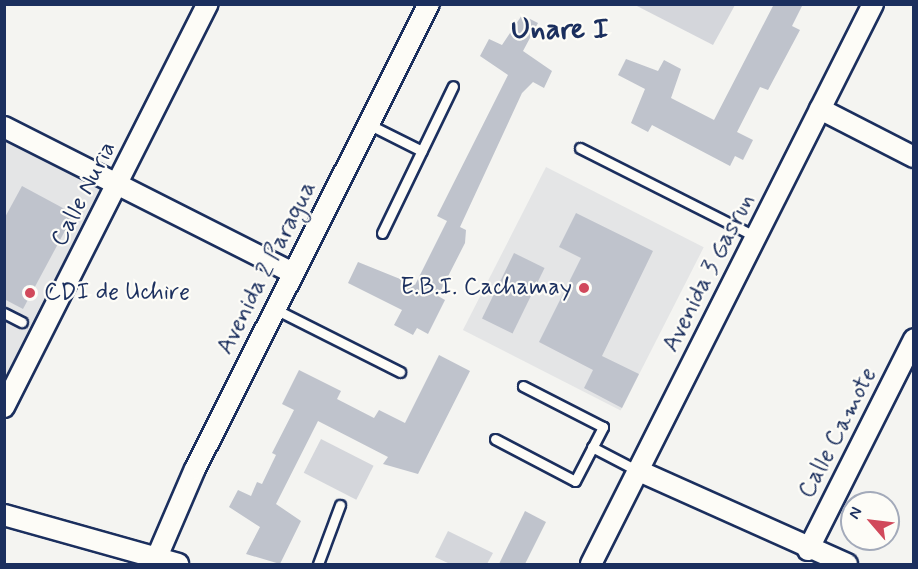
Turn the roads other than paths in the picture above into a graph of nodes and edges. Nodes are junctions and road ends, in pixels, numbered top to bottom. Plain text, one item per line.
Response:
1 (208, 4) edge
2 (429, 4) edge
3 (873, 4) edge
4 (453, 86) dead end
5 (820, 109) junction
6 (368, 124) junction
7 (4, 127) edge
8 (580, 148) dead end
9 (422, 151) junction
10 (914, 157) edge
11 (116, 186) junction
12 (382, 234) dead end
13 (756, 237) junction
14 (293, 273) junction
15 (275, 309) junction
16 (4, 313) edge
17 (22, 322) dead end
18 (913, 339) edge
19 (400, 372) dead end
20 (523, 386) dead end
21 (4, 407) edge
22 (495, 439) dead end
23 (592, 447) junction
24 (639, 471) junction
25 (340, 505) dead end
26 (4, 515) edge
27 (808, 550) junction
28 (155, 561) edge
29 (178, 564) edge
30 (318, 564) edge
31 (591, 564) edge
32 (847, 564) edge

1 - 11 street, Calle Nuria
2 - 6 street, Avenida 2 Paragua
3 - 5 street, Avenida 3 Gasrun
4 - 9 lane
5 - 10 street
5 - 13 street, Avenida 3 Gasrun
6 - 9 lane
6 - 14 street, Avenida 2 Paragua
7 - 11 street
8 - 13 lane
9 - 12 lane
11 - 14 street
11 - 21 street, Calle Nuria
13 - 24 street, Avenida 3 Gasrun
14 - 15 street, Avenida 2 Paragua
15 - 19 lane
15 - 28 street, Avenida 2 Paragua
16 - 17 lane
18 - 27 street, Calle Camote
20 - 23 lane
22 - 23 lane
23 - 24 lane
24 - 27 street
24 - 31 street, Avenida 3 Gasrun
25 - 30 lane
26 - 28 street
27 - 32 street
28 - 29 street

